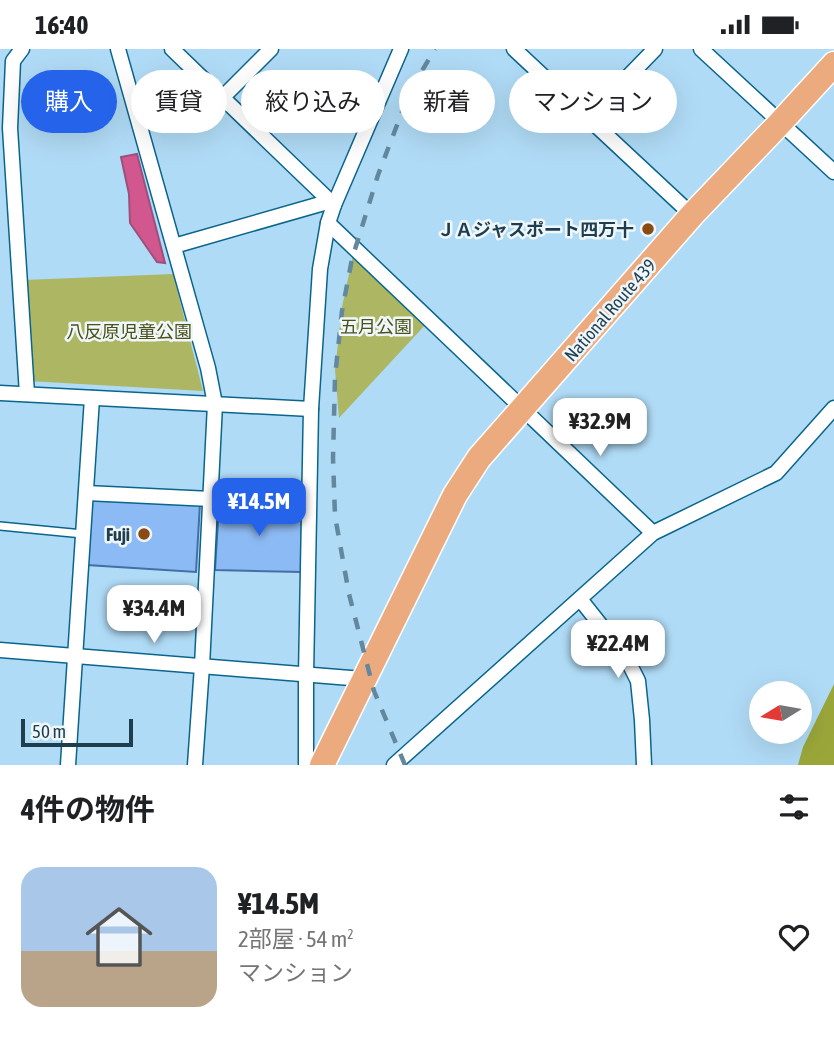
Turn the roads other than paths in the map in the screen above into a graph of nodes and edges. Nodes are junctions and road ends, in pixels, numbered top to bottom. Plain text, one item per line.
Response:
1 (22, 49) edge
2 (118, 49) edge
3 (172, 49) edge
4 (271, 49) edge
5 (401, 49) edge
6 (514, 49) edge
7 (655, 49) edge
8 (701, 49) edge
9 (834, 64) edge
10 (194, 70) edge
11 (537, 70) edge
12 (635, 70) edge
13 (227, 93) edge
14 (227, 101) edge
15 (780, 123) junction
16 (604, 133) edge
17 (834, 172) edge
18 (332, 203) junction
19 (692, 215) junction
20 (328, 223) junction
21 (174, 246) junction
22 (0, 393) edge
23 (27, 394) junction
24 (92, 398) junction
25 (215, 404) junction
26 (834, 408) edge
27 (311, 409) junction
28 (522, 409) junction
29 (86, 493) junction
30 (211, 499) junction
31 (0, 526) edge
32 (653, 533) junction
33 (83, 534) junction
34 (580, 599) junction
35 (0, 650) edge
36 (75, 656) junction
37 (202, 666) junction
38 (306, 675) junction
39 (363, 679) junction
40 (68, 765) edge
41 (195, 765) edge
42 (306, 765) edge
43 (322, 765) edge
44 (394, 765) edge
45 (644, 765) edge

1 - 23 street
2 - 21 street
3 - 10 street
4 - 13 street
5 - 18 street
6 - 11 street
7 - 12 street
8 - 15 street
9 - 15 highway, National Route 439
14 - 18 street
15 - 17 street
15 - 19 highway, National Route 439
16 - 19 street
18 - 20 street
18 - 21 street
19 - 28 highway, National Route 439
20 - 27 street
20 - 28 street
21 - 25 street
22 - 23 street
23 - 24 street
24 - 25 street
24 - 29 street
25 - 27 street
25 - 30 street
26 - 32 street
27 - 38 street
28 - 32 street
28 - 39 highway, National Route 439
29 - 30 street
29 - 33 street
30 - 37 street
31 - 33 lane
32 - 34 street
33 - 36 street
34 - 44 street
34 - 45 street
35 - 36 street
36 - 37 street
36 - 40 street
37 - 38 street
37 - 41 street
38 - 39 street
38 - 42 street
39 - 43 highway, National Route 439

